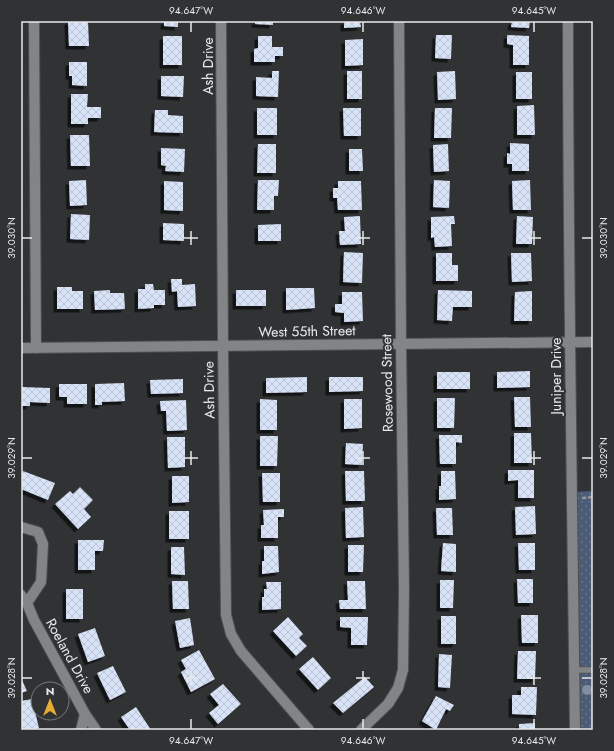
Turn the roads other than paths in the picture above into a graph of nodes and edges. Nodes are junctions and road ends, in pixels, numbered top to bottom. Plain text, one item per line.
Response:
1 (34, 21) edge
2 (221, 21) edge
3 (399, 21) edge
4 (568, 21) edge
5 (570, 342) junction
6 (593, 342) edge
7 (400, 343) junction
8 (223, 346) junction
9 (21, 348) edge
10 (36, 348) junction
11 (21, 527) edge
12 (24, 599) edge
13 (574, 670) junction
14 (593, 670) edge
15 (85, 714) junction
16 (80, 730) edge
17 (96, 730) edge
18 (309, 730) edge
19 (361, 730) edge
20 (575, 730) edge

1 - 10 street
2 - 8 street, Ash Drive
3 - 7 street, Rosewood Street
4 - 5 street, Juniper Drive
5 - 6 street, West 55th Street
5 - 7 street, West 55th Street
5 - 13 street, Juniper Drive
7 - 8 street, West 55th Street
7 - 19 street, Rosewood Street
8 - 10 street, West 55th Street
8 - 18 street, Ash Drive
9 - 10 street, West 55th Street
11 - 12 street
12 - 15 street, Roeland Drive
13 - 14 lane
13 - 20 street, Juniper Drive
15 - 16 street
15 - 17 street, Roeland Drive

